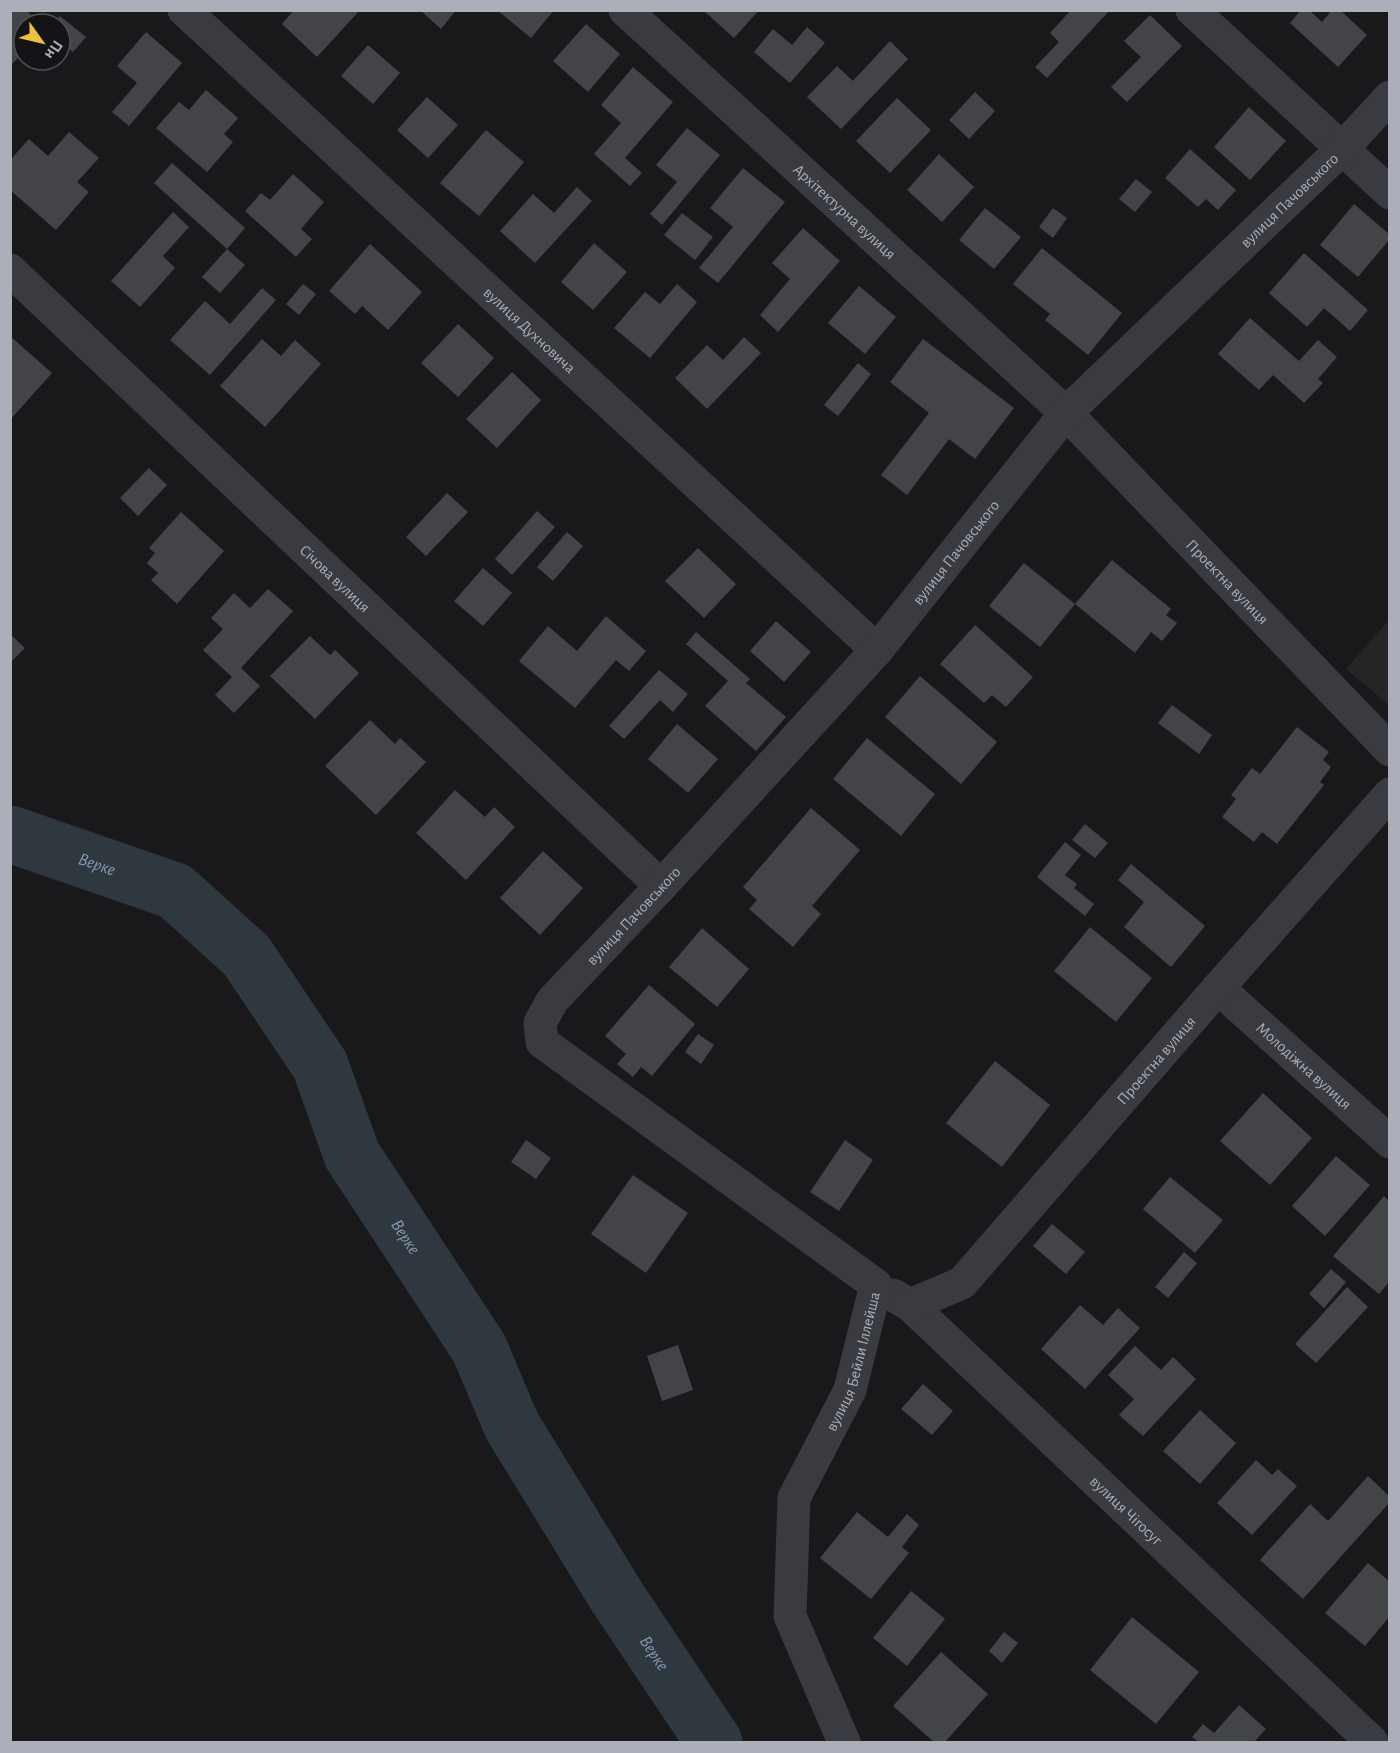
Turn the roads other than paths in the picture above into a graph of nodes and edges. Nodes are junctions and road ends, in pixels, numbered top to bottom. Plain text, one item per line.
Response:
1 (184, 10) edge
2 (625, 10) edge
3 (1192, 10) edge
4 (1389, 97) edge
5 (1342, 149) junction
6 (1389, 193) edge
7 (10, 270) edge
8 (1066, 412) junction
9 (877, 650) junction
10 (1389, 750) edge
11 (1389, 794) edge
12 (661, 886) junction
13 (1218, 988) junction
14 (540, 1023) joint
15 (1389, 1142) edge
16 (876, 1285) junction
17 (910, 1305) junction
18 (844, 1743) edge
19 (1372, 1743) edge

1 - 9 street, вулиця Духновича
2 - 8 street, Архітектурна вулиця
3 - 5 street
4 - 5 street, вулиця Пачовського
5 - 6 street
5 - 8 street, вулиця Пачовського
7 - 12 street, Січова вулиця
8 - 9 street, вулиця Пачовського
8 - 10 street, Проектна вулиця
9 - 12 street, вулиця Пачовського
11 - 13 street, Проектна вулиця
12 - 14 street, вулиця Пачовського
13 - 15 street, Молодіжна вулиця
13 - 17 street, Проектна вулиця
14 - 16 street, вулиця Бейли Іллейша
16 - 17 street, вулиця Чігосуг
16 - 18 street, вулиця Бейли Іллейша
17 - 19 street, вулиця Чігосуг

